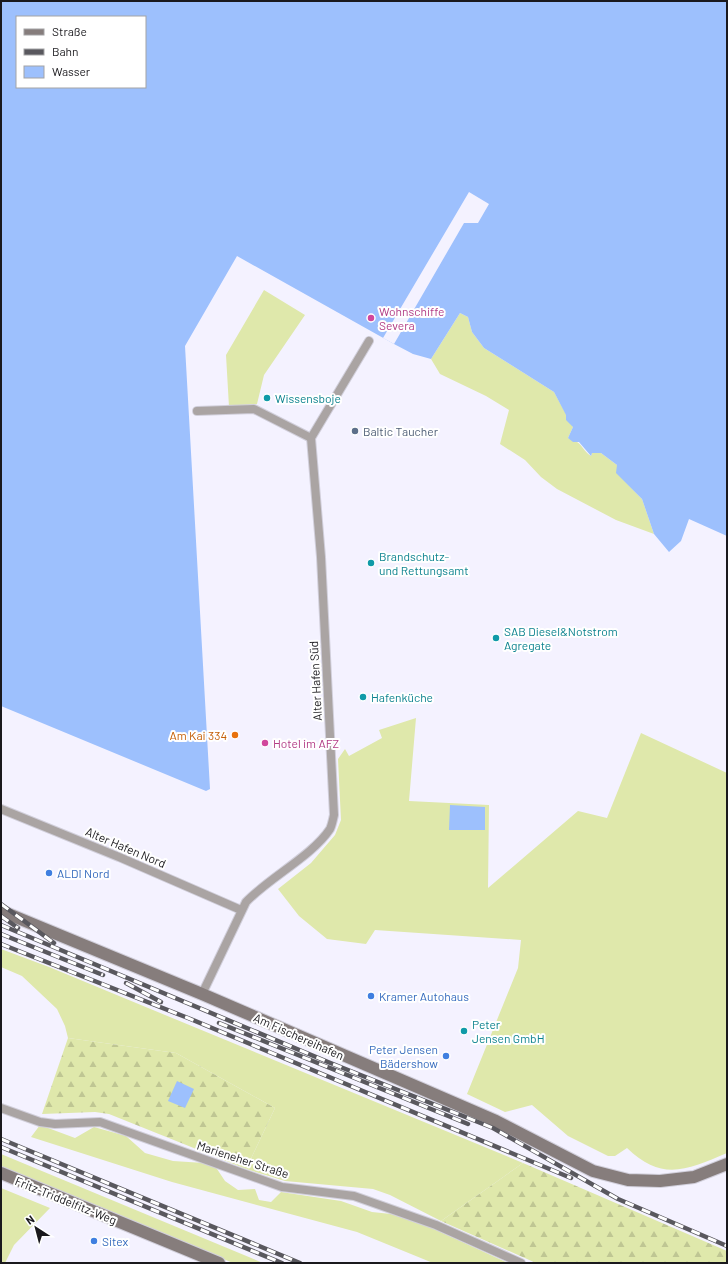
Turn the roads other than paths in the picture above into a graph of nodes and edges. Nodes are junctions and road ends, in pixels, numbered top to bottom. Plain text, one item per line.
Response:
1 (369, 341) dead end
2 (197, 411) dead end
3 (311, 438) junction
4 (1, 809) edge
5 (241, 910) junction
6 (1, 911) edge
7 (202, 994) junction
8 (1, 1108) edge
9 (727, 1164) edge
10 (1, 1173) edge
11 (219, 1263) edge
12 (521, 1263) edge

1 - 3 street
2 - 3 street
3 - 5 street, Alter Hafen Süd
4 - 5 street, Alter Hafen Nord
5 - 7 street, Alter Hafen Süd
6 - 7 street, Am Fischereihafen
7 - 9 street, Am Fischereihafen
8 - 12 street, Marieneher Straße
10 - 11 street, Fritz-Triddelfitz-Weg

